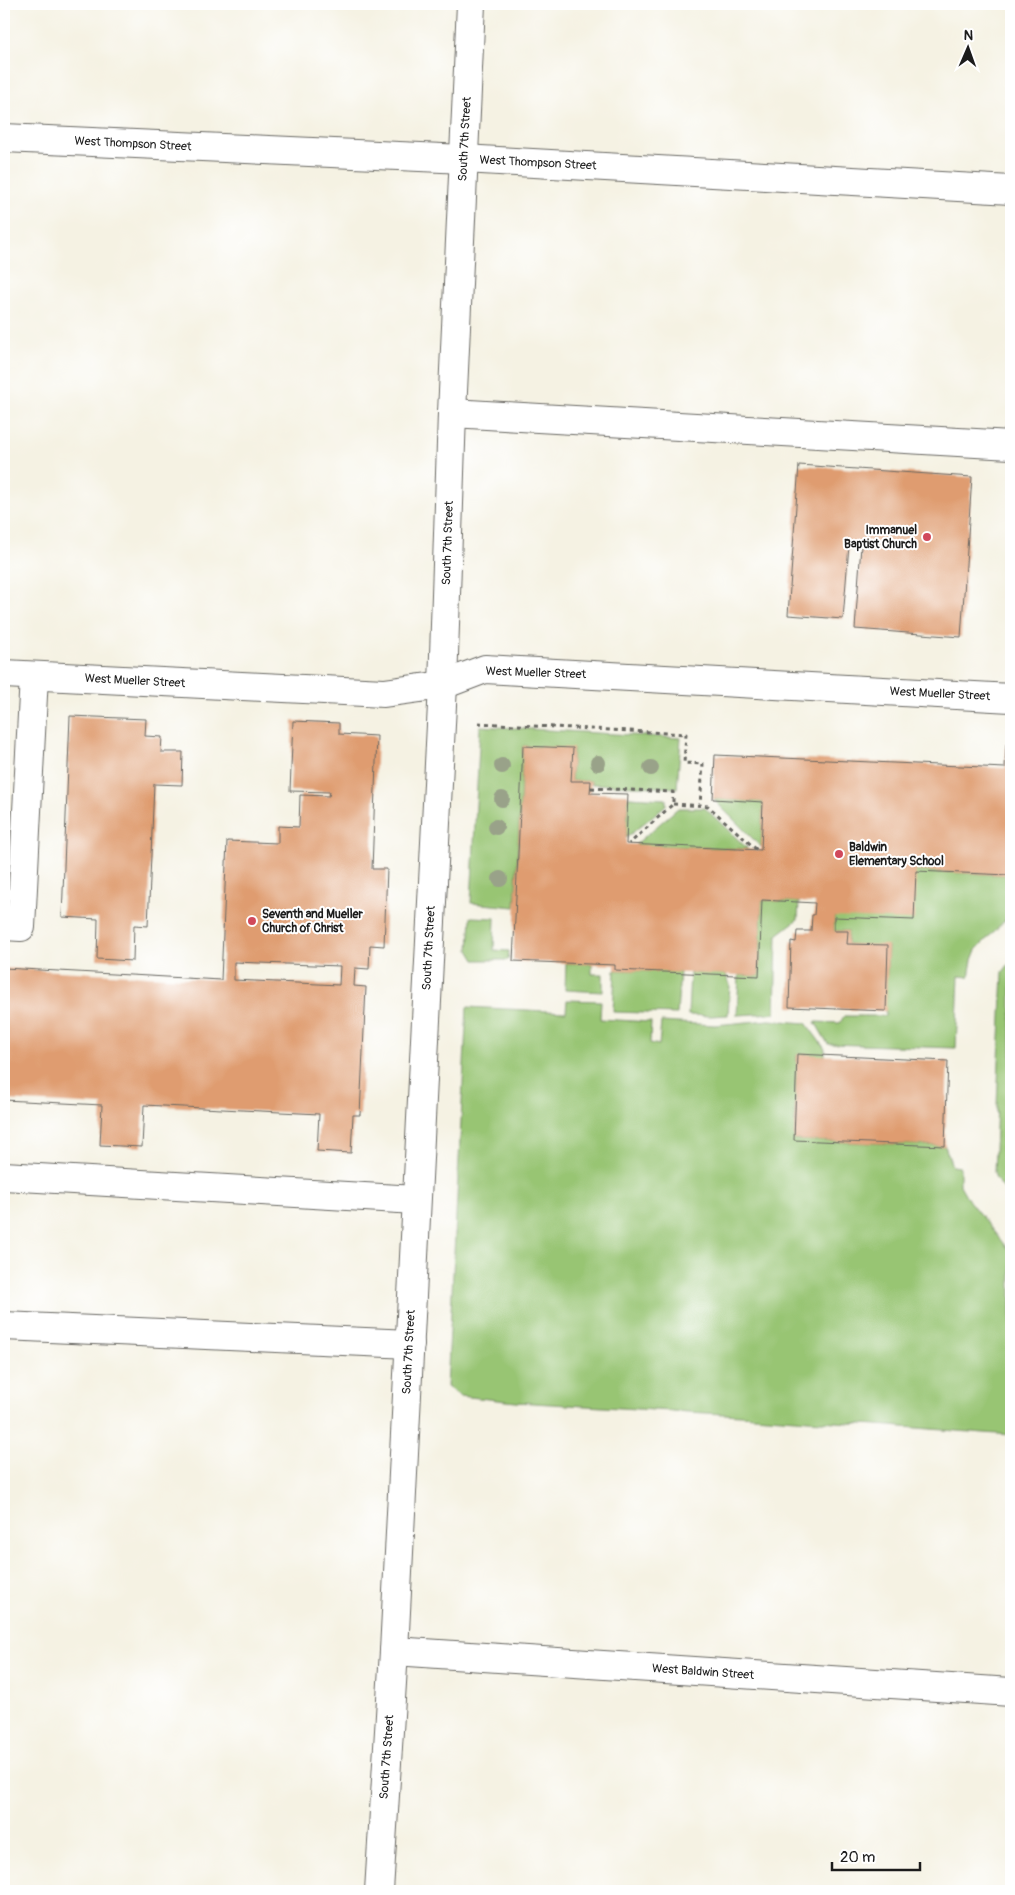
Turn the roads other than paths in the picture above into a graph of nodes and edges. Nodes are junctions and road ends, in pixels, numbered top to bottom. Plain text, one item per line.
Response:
1 (471, 4) edge
2 (4, 138) edge
3 (464, 159) junction
4 (1011, 190) edge
5 (452, 413) junction
6 (1011, 446) edge
7 (4, 674) edge
8 (34, 676) junction
9 (443, 685) junction
10 (1011, 698) edge
11 (4, 926) edge
12 (4, 1176) edge
13 (416, 1200) junction
14 (4, 1326) edge
15 (410, 1344) junction
16 (394, 1651) junction
17 (1011, 1692) edge
18 (379, 1891) edge

1 - 3 street, South 7th Street
2 - 3 street, West Thompson Street
3 - 4 street, West Thompson Street
3 - 5 street, South 7th Street
5 - 6 street
5 - 9 street, South 7th Street
7 - 8 street, West Mueller Street
8 - 9 street, West Mueller Street
8 - 11 street
9 - 10 street, West Mueller Street
9 - 13 street, South 7th Street
12 - 13 street
13 - 15 street, South 7th Street
14 - 15 street
15 - 16 street, South 7th Street
16 - 17 street, West Baldwin Street
16 - 18 street, South 7th Street

